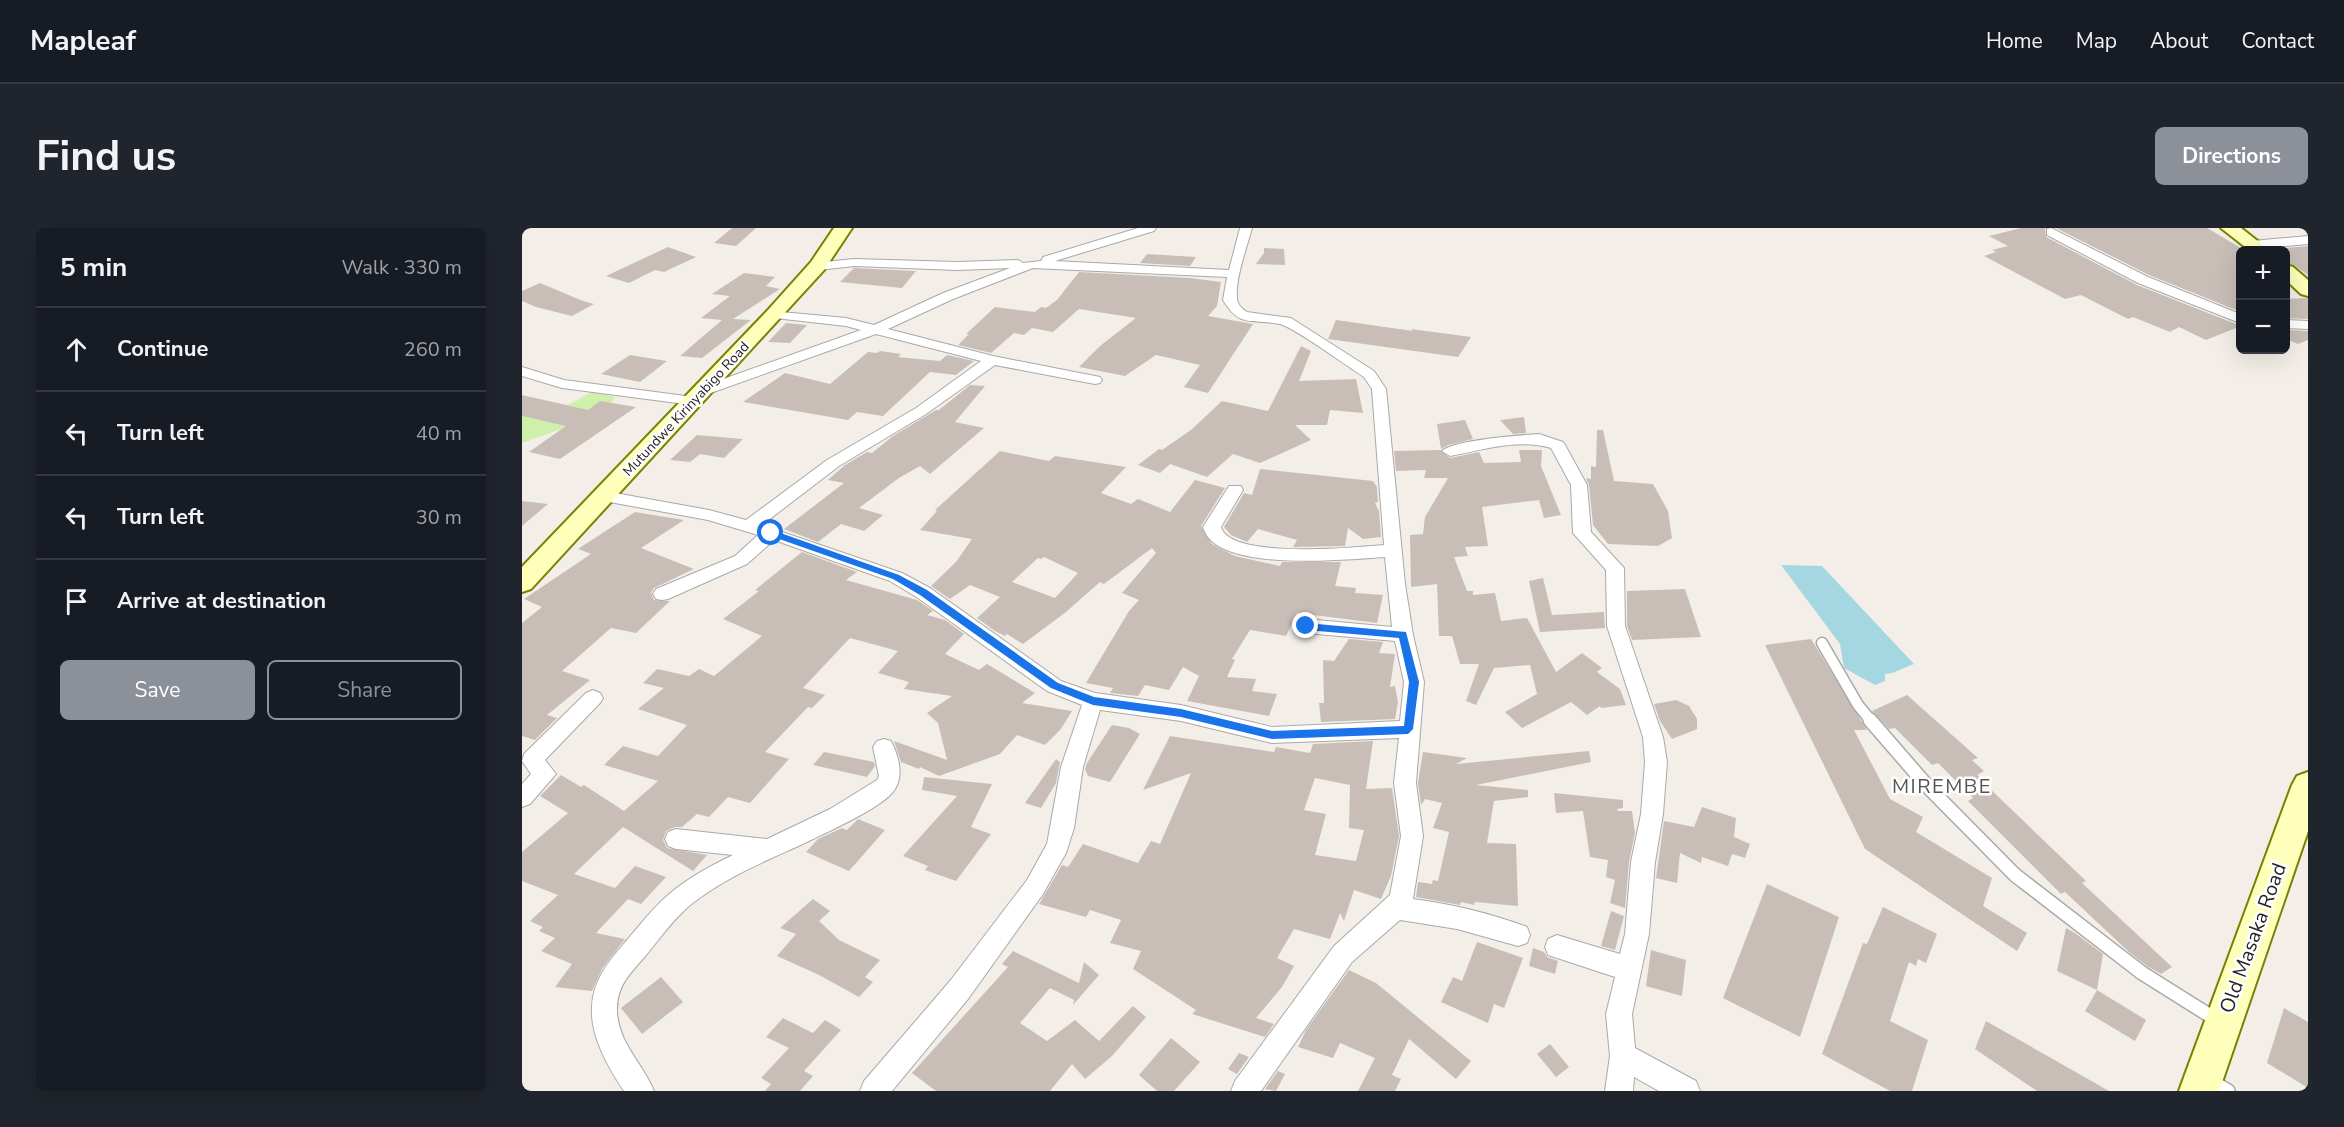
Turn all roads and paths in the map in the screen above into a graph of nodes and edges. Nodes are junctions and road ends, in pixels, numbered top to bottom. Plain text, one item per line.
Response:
1 (843, 228) edge
2 (1150, 228) edge
3 (1246, 228) edge
4 (2061, 228) edge
5 (2230, 228) edge
6 (2308, 240) edge
7 (2253, 246) edge
8 (2269, 246) edge
9 (1032, 264) junction
10 (818, 266) junction
11 (1234, 274) junction
12 (2290, 275) edge
13 (2308, 290) edge
14 (775, 314) junction
15 (2236, 317) edge
16 (2290, 324) edge
17 (2308, 325) edge
18 (875, 330) junction
19 (992, 360) junction
20 (522, 371) edge
21 (1095, 380) dead end
22 (698, 396) junction
23 (1450, 451) dead end
24 (1235, 490) dead end
25 (604, 496) junction
26 (749, 526) junction
27 (771, 533) junction
28 (1394, 550) junction
29 (522, 583) edge
30 (662, 594) dead end
31 (1306, 626) dead end
32 (1403, 635) junction
33 (1822, 643) dead end
34 (593, 698) dead end
35 (1093, 701) junction
36 (1408, 729) junction
37 (884, 747) dead end
38 (2308, 785) edge
39 (522, 798) edge
40 (676, 839) dead end
41 (768, 850) junction
42 (1394, 908) junction
43 (1518, 935) dead end
44 (1557, 947) dead end
45 (1629, 969) junction
46 (2223, 1024) junction
47 (1623, 1056) junction
48 (2210, 1086) edge
49 (640, 1091) edge
50 (874, 1091) edge
51 (1245, 1091) edge
52 (1619, 1091) edge
53 (1686, 1091) edge

1 - 10 street, Mutundwe Kirinyabigo Road
2 - 9 street
3 - 11 street
4 - 15 street
5 - 7 street
6 - 8 street
9 - 10 street
9 - 11 street
9 - 18 street
10 - 14 street, Mutundwe Kirinyabigo Road
11 - 28 street
12 - 13 street
14 - 18 street
14 - 22 street, Mutundwe Kirinyabigo Road
16 - 17 street
18 - 19 street
18 - 22 street
19 - 21 street
19 - 26 street
20 - 22 street
22 - 25 street, Mutundwe Kirinyabigo Road
23 - 45 street
24 - 28 street
25 - 26 street
25 - 29 street, Mutundwe Kirinyabigo Road
26 - 27 street
27 - 30 street
27 - 35 street
28 - 32 street
31 - 32 street
32 - 36 street
33 - 46 lane
34 - 39 street
35 - 36 street
35 - 50 street
36 - 42 street
37 - 41 street
38 - 46 street, Old Masaka Road
40 - 41 street
41 - 49 street
42 - 43 street
42 - 51 street
44 - 45 street
45 - 47 street
46 - 48 street, Old Masaka Road
47 - 52 street
47 - 53 street

